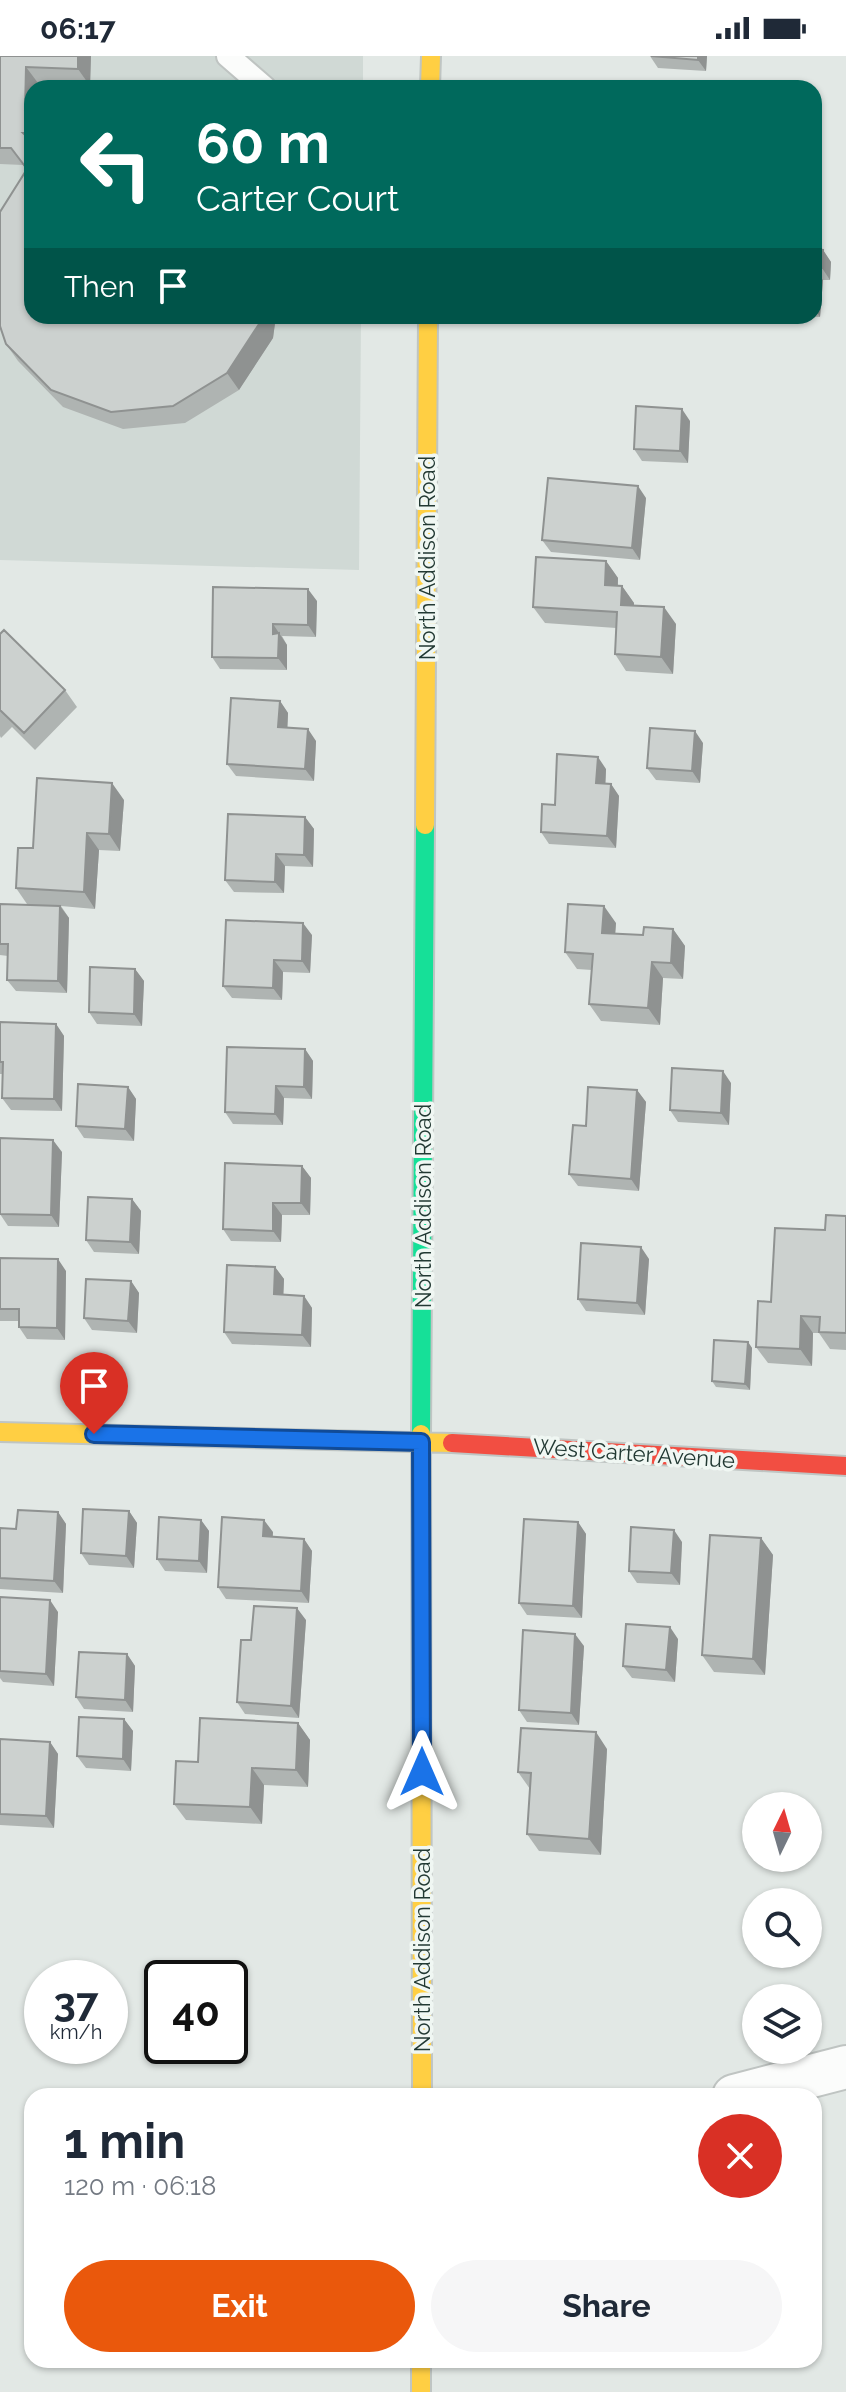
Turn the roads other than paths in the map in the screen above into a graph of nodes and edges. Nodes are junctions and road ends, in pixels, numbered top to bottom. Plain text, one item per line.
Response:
1 (228, 56) edge
2 (431, 56) edge
3 (256, 80) edge
4 (430, 80) edge
5 (428, 324) edge
6 (0, 1432) edge
7 (421, 1442) junction
8 (846, 1466) edge
9 (846, 2067) edge
10 (422, 2088) edge
11 (765, 2088) edge
12 (421, 2368) edge
13 (421, 2392) edge

1 - 3 lane
2 - 4 street
5 - 7 street, North Addison Road
6 - 7 street, West Carter Avenue
7 - 8 street, West Carter Avenue
7 - 10 street, North Addison Road
9 - 11 street
12 - 13 street

